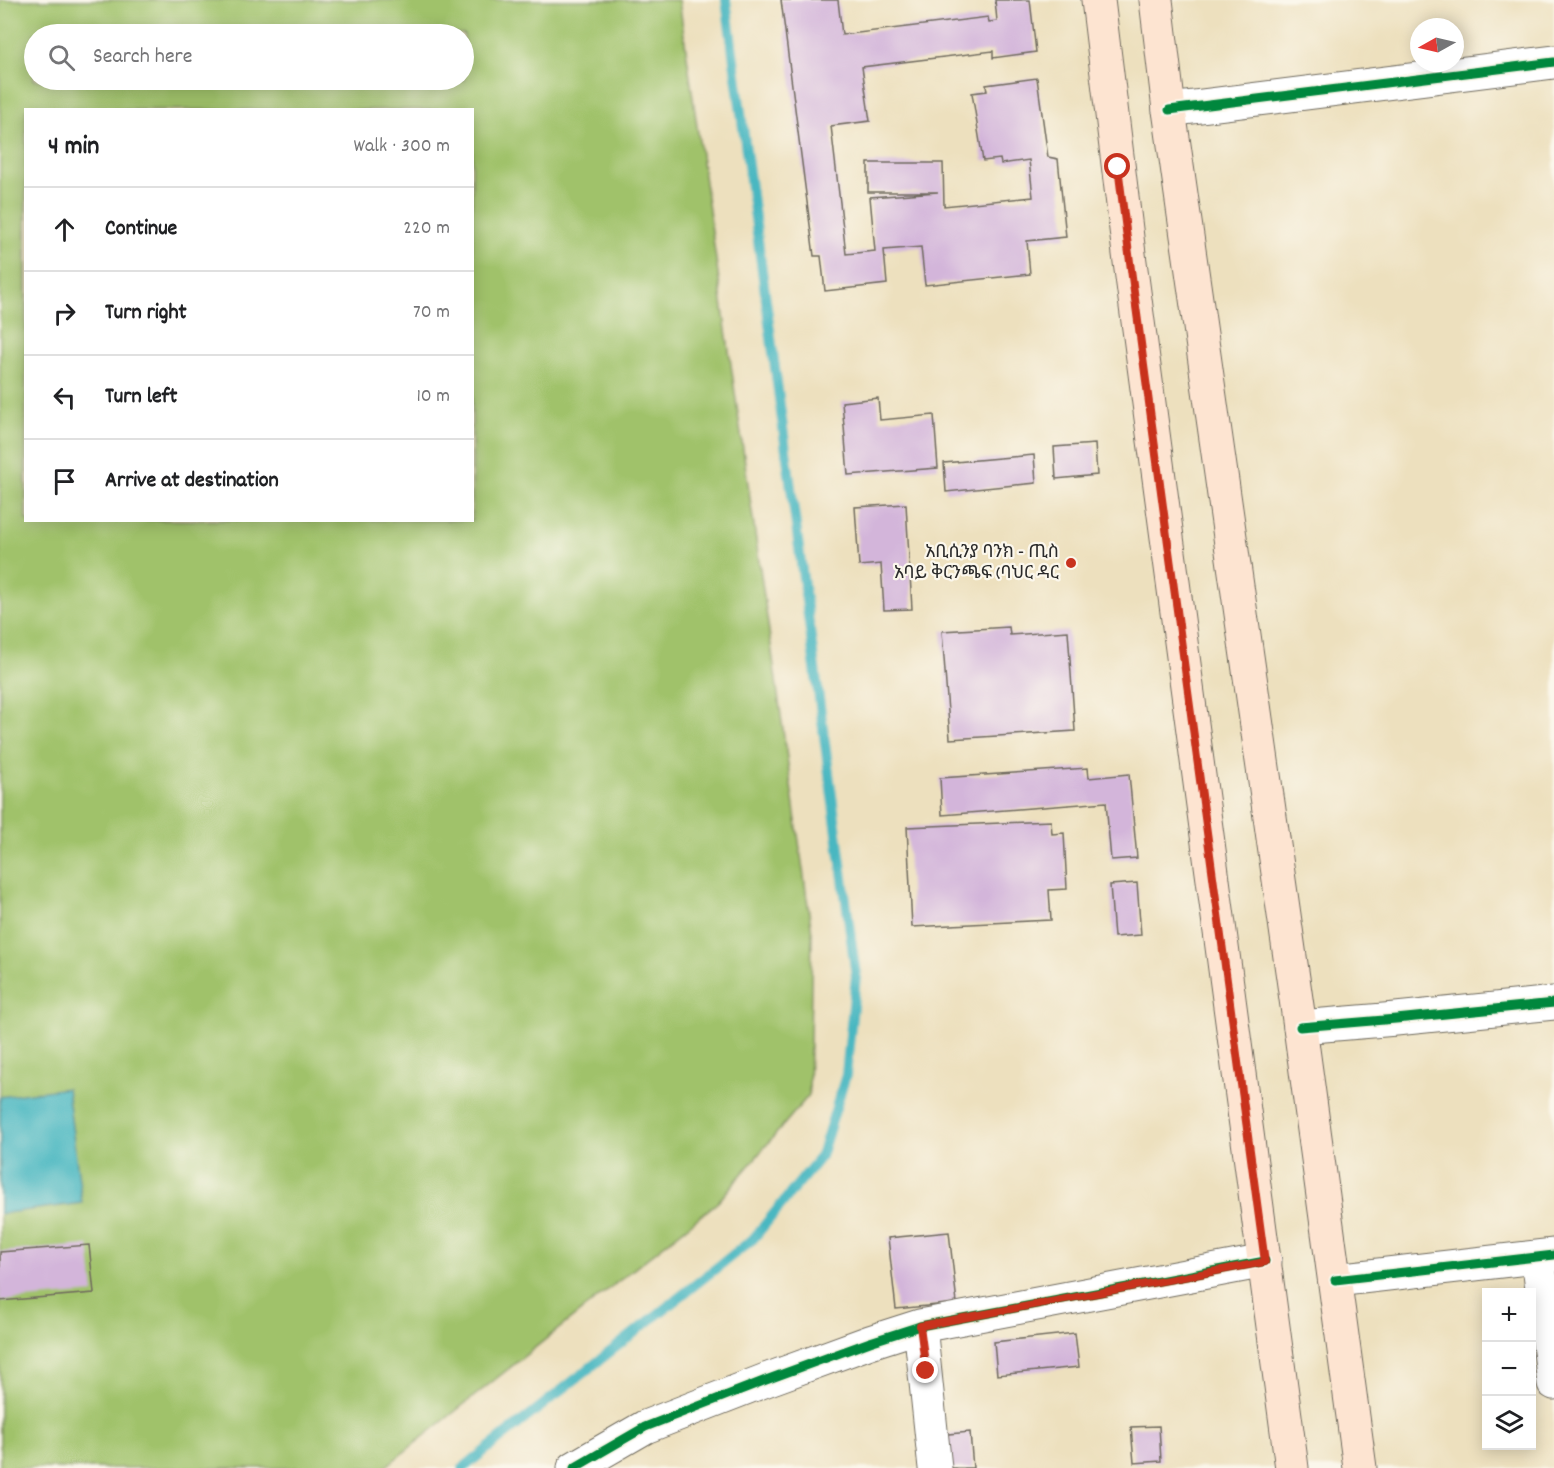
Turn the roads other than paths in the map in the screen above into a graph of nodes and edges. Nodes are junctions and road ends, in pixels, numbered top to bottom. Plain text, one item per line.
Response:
1 (1098, 0) edge
2 (1156, 0) edge
3 (1554, 62) edge
4 (1169, 110) junction
5 (1554, 1003) edge
6 (1300, 1027) junction
7 (1546, 1256) edge
8 (1265, 1262) junction
9 (1335, 1280) junction
10 (920, 1326) junction
11 (1554, 1383) edge
12 (574, 1468) edge
13 (935, 1468) edge
14 (1292, 1468) edge
15 (1360, 1468) edge

1 - 8 main road
2 - 4 main road
3 - 4 street
4 - 6 main road
5 - 6 street
6 - 9 main road
7 - 9 street
7 - 11 street
8 - 10 street
8 - 14 main road
9 - 15 main road
10 - 12 street
10 - 13 street

